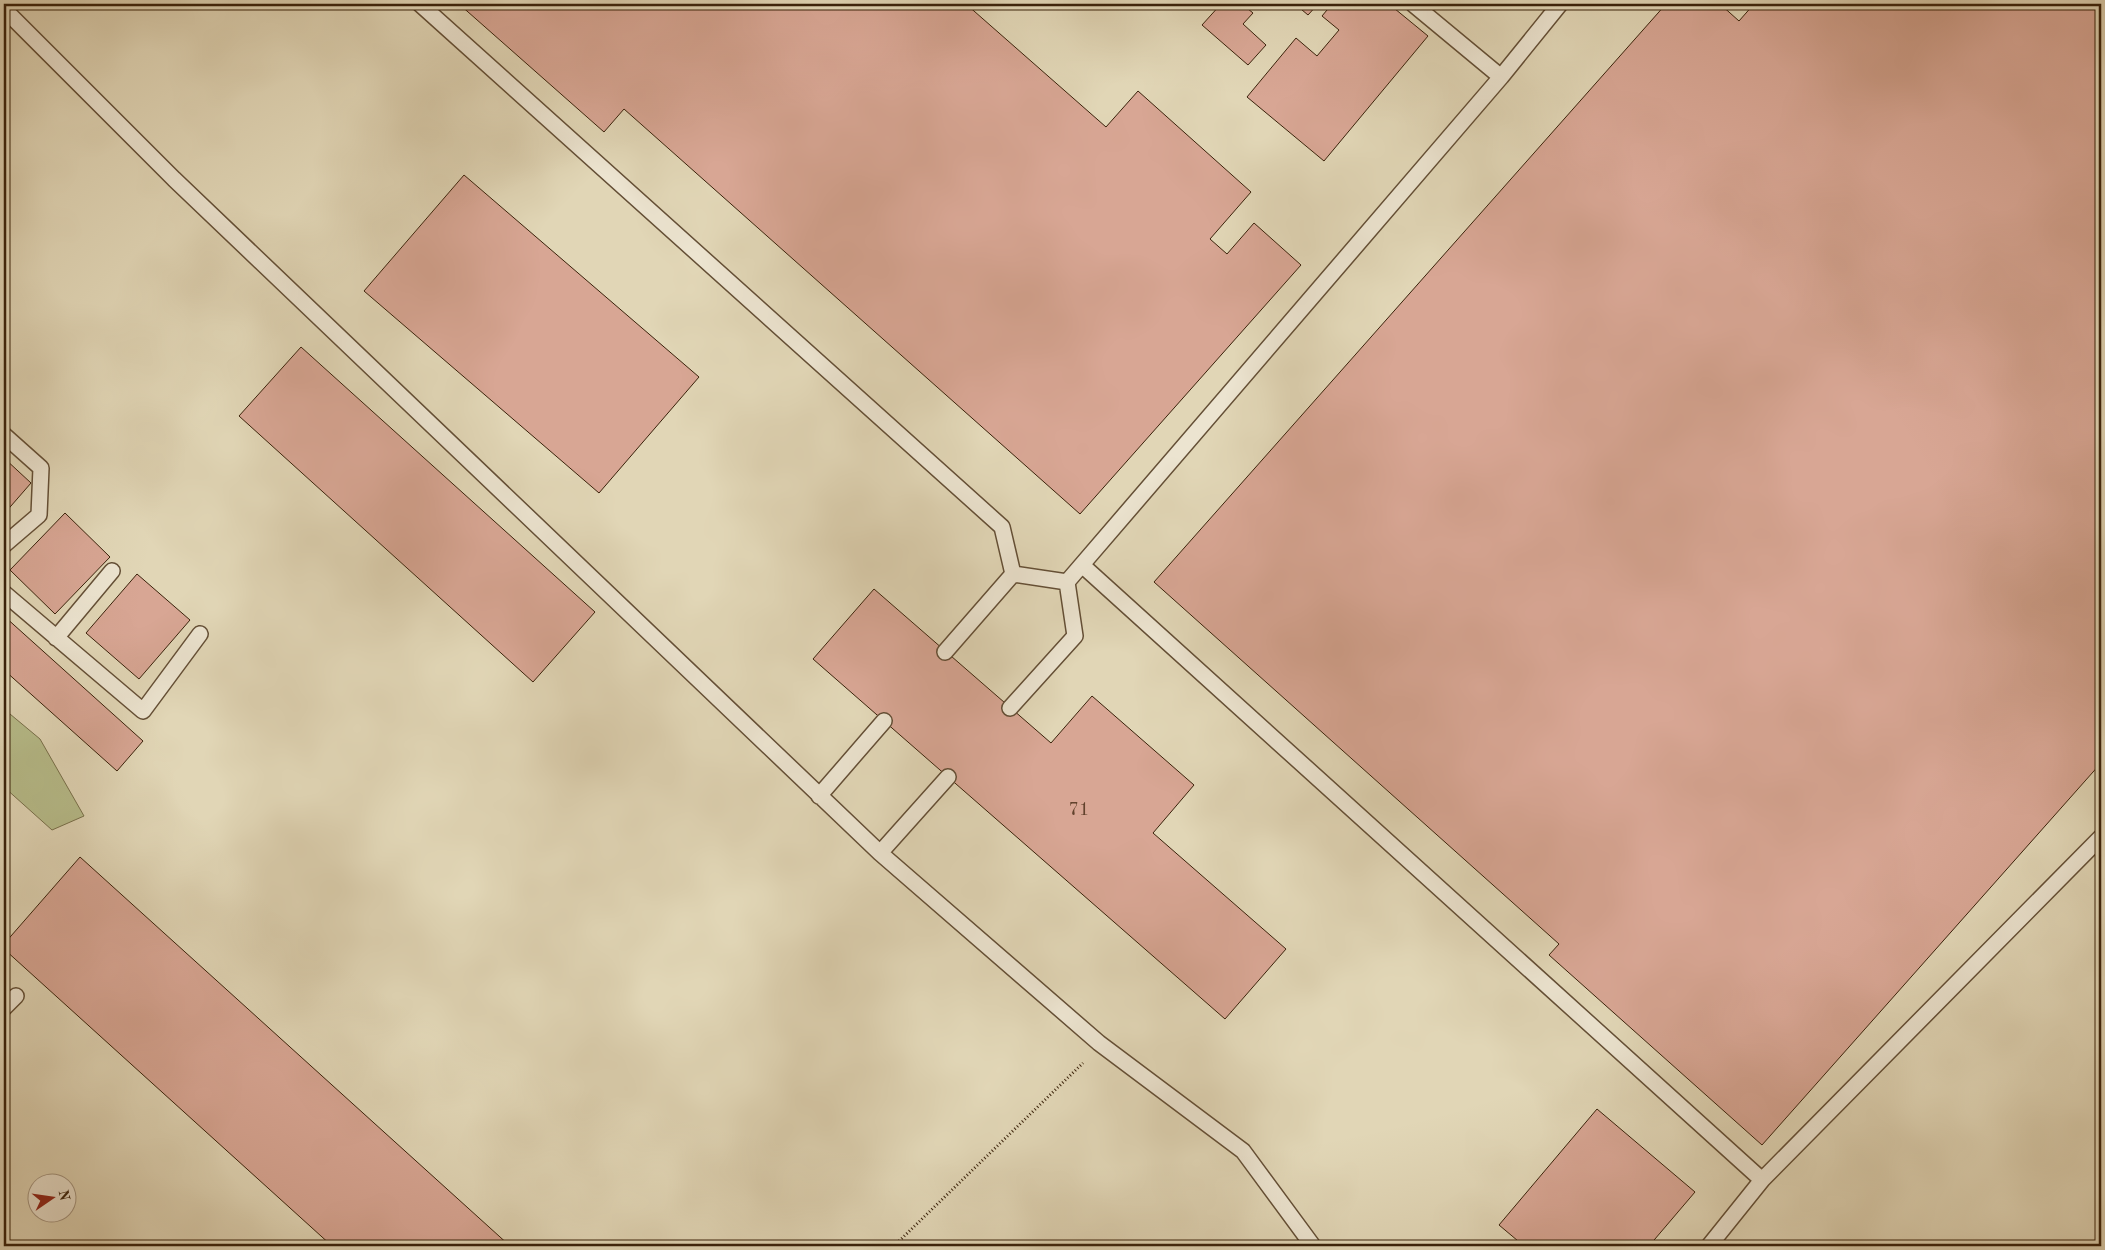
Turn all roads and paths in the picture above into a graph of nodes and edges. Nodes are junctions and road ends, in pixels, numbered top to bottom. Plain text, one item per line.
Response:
1 (420, 4) edge
2 (1413, 4) edge
3 (1560, 4) edge
4 (4, 9) edge
5 (1501, 77) junction
6 (4, 435) edge
7 (4, 545) edge
8 (1082, 565) junction
9 (112, 570) dead end
10 (1013, 574) junction
11 (1067, 582) junction
12 (4, 593) edge
13 (200, 634) dead end
14 (56, 638) junction
15 (945, 652) dead end
16 (1010, 708) dead end
17 (884, 721) dead end
18 (948, 777) dead end
19 (819, 796) junction
20 (2101, 837) edge
21 (880, 853) junction
22 (16, 996) dead end
23 (4, 1008) edge
24 (1099, 1043) junction
25 (1762, 1180) junction
26 (894, 1246) edge
27 (1313, 1246) edge
28 (1709, 1246) edge

1 - 10 lane
2 - 5 lane
3 - 5 lane
4 - 19 lane
5 - 8 lane
6 - 7 lane
8 - 11 lane
8 - 25 lane
9 - 14 lane
10 - 11 lane
10 - 15 lane
11 - 16 lane
12 - 14 lane
13 - 14 lane
17 - 19 lane
18 - 21 lane
19 - 21 lane
20 - 25 lane
21 - 24 lane
22 - 23 lane
24 - 26 path
24 - 27 lane
25 - 28 lane

